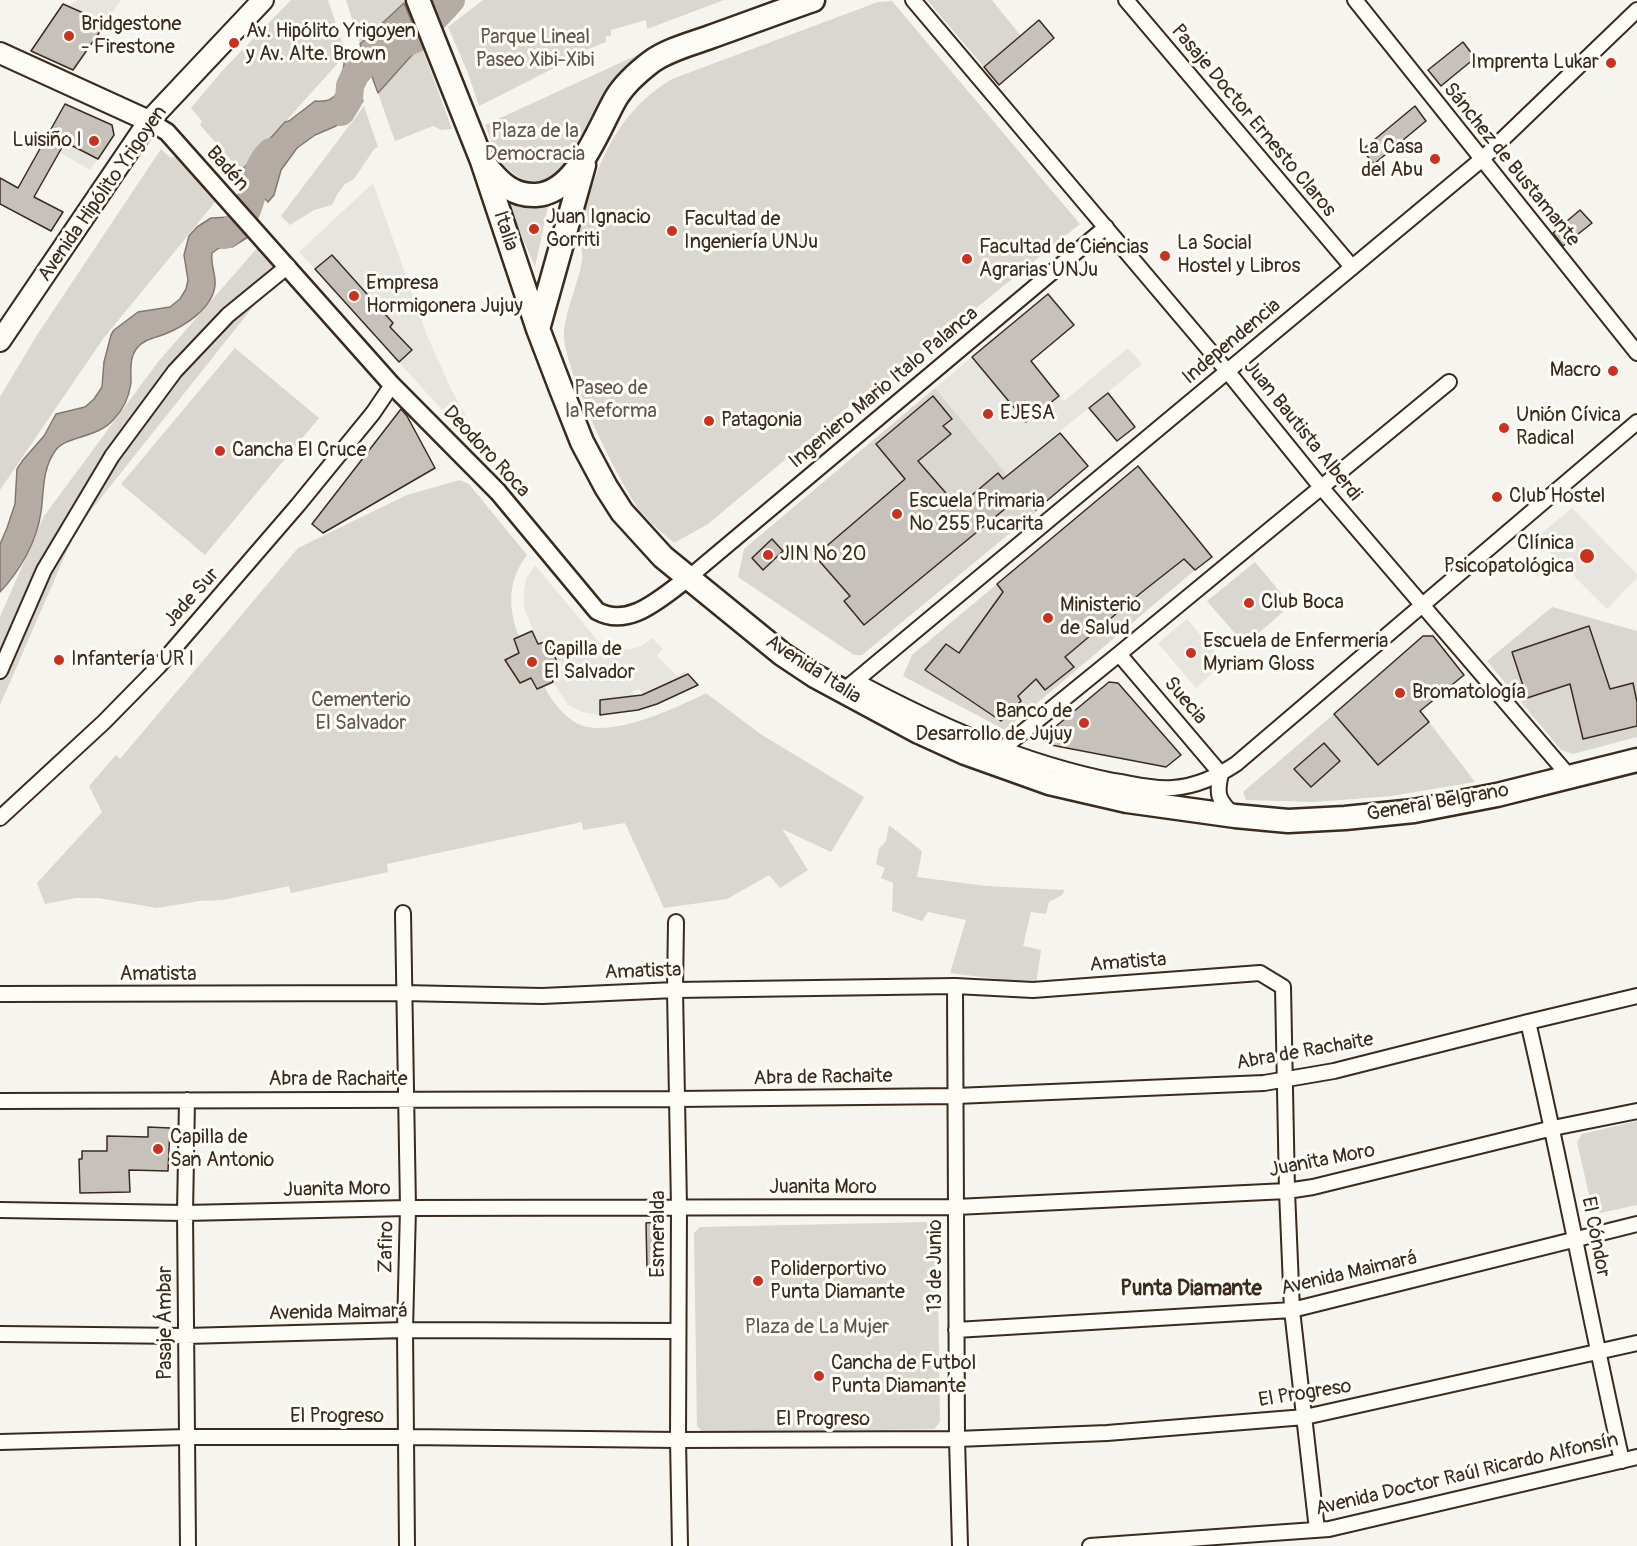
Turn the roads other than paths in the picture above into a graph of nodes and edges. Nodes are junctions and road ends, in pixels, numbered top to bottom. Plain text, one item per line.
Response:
1 (262, 0) edge
2 (418, 0) edge
3 (813, 0) edge
4 (913, 0) edge
5 (1126, 0) edge
6 (1355, 0) edge
7 (1637, 10) edge
8 (0, 53) edge
9 (149, 121) junction
10 (587, 152) junction
11 (1481, 160) junction
12 (482, 161) junction
13 (1106, 227) junction
14 (272, 248) joint
15 (288, 266) junction
16 (1352, 267) junction
17 (538, 329) junction
18 (0, 341) edge
19 (1637, 353) edge
20 (1228, 372) junction
21 (1449, 382) dead end
22 (392, 385) junction
23 (1637, 422) edge
24 (1321, 487) junction
25 (687, 579) junction
26 (1422, 606) junction
27 (1119, 654) junction
28 (0, 671) edge
29 (849, 686) junction
30 (1002, 748) junction
31 (1637, 760) edge
32 (1221, 774) junction
33 (1569, 776) junction
34 (1235, 816) junction
35 (0, 818) edge
36 (403, 913) dead end
37 (676, 921) dead end
38 (955, 986) junction
39 (675, 990) junction
40 (403, 993) junction
41 (0, 994) edge
42 (1637, 996) edge
43 (1528, 1022) junction
44 (1284, 1079) junction
45 (956, 1096) junction
46 (406, 1099) junction
47 (677, 1099) junction
48 (187, 1100) junction
49 (0, 1101) edge
50 (1637, 1111) edge
51 (1553, 1128) junction
52 (1287, 1191) junction
53 (679, 1207) junction
54 (956, 1207) junction
55 (408, 1208) junction
56 (0, 1210) edge
57 (185, 1213) junction
58 (1637, 1224) edge
59 (1575, 1238) junction
60 (1292, 1310) junction
61 (405, 1330) junction
62 (956, 1330) junction
63 (677, 1331) junction
64 (0, 1334) edge
65 (186, 1336) junction
66 (1637, 1344) edge
67 (1598, 1353) junction
68 (1305, 1417) junction
69 (187, 1437) junction
70 (406, 1437) junction
71 (957, 1439) junction
72 (678, 1440) junction
73 (0, 1442) edge
74 (1637, 1457) edge
75 (1623, 1461) junction
76 (1317, 1530) junction
77 (188, 1546) edge
78 (407, 1546) edge
79 (680, 1546) edge
80 (960, 1546) edge
81 (1090, 1546) edge

1 - 9 main road, Avenida Hipólito Yrigoyen
2 - 12 main road, Italia
3 - 10 main road
4 - 13 street, Juan Bautista Alberdi
5 - 16 street, Pasaje Doctor Ernesto Claros
6 - 11 street, Sánchez de Bustamante
7 - 11 street, Independencia
8 - 9 main road
9 - 14 street, Badén
9 - 18 main road, Avenida Hipólito Yrigoyen
10 - 12 main road
10 - 17 main road
11 - 16 street, Independencia
11 - 19 street, Sánchez de Bustamante
12 - 17 main road, Italia
13 - 20 street, Juan Bautista Alberdi
13 - 25 street, Ingeniero Mario Italo Palanca
14 - 15 street, Deodoro Roca
15 - 22 street, Deodoro Roca
15 - 28 street
16 - 20 street, Independencia
17 - 25 main road, Avenida Italia
20 - 24 street, Juan Bautista Alberdi
20 - 29 street, Independencia
21 - 24 street
22 - 25 street, Deodoro Roca
22 - 35 street, Jade Sur
23 - 26 street, Avenida Italia
24 - 26 street, Juan Bautista Alberdi
24 - 27 street
25 - 29 main road, Avenida Italia
26 - 32 street, Avenida Italia
26 - 33 street, Juan Bautista Alberdi
27 - 30 street
27 - 32 street, Suecia
29 - 30 street, Avenida Italia
29 - 34 main road, Avenida Italia
30 - 32 street, Avenida Italia
31 - 33 main road, General Belgrano
32 - 34 street
33 - 34 main road, General Belgrano
36 - 40 street, Zafiro
37 - 39 street, Esmeralda
38 - 39 street, Amatista
38 - 44 street, Amatista
38 - 45 street, 13 de Junio
39 - 40 street, Amatista
39 - 47 street, Esmeralda
40 - 41 street, Amatista
40 - 46 street, Zafiro
42 - 43 street, Abra de Rachaite
43 - 44 street, Abra de Rachaite
43 - 51 street, El Cóndor
44 - 45 street, Abra de Rachaite
44 - 52 street
45 - 47 street, Abra de Rachaite
45 - 54 street, 13 de Junio
46 - 47 street, Abra de Rachaite
46 - 48 street, Abra de Rachaite
46 - 55 street, Zafiro
47 - 53 street, Esmeralda
48 - 49 street, Abra de Rachaite
48 - 57 street, Pasaje Ámbar
50 - 51 street, Juanita Moro
51 - 52 street, Juanita Moro
51 - 59 street, El Cóndor
52 - 54 street, Juanita Moro
52 - 60 street
53 - 54 street, Juanita Moro
53 - 55 street, Juanita Moro
53 - 63 street, Esmeralda
54 - 62 street, 13 de Junio
55 - 57 street, Juanita Moro
55 - 61 street, Zafiro
56 - 57 street, Juanita Moro
57 - 65 street, Pasaje Ámbar
58 - 59 street, Avenida Maimará
59 - 60 street, Avenida Maimará
59 - 67 street, El Cóndor
60 - 62 street, Avenida Maimará
60 - 68 street
61 - 63 street, Avenida Maimará
61 - 65 street, Avenida Maimará
61 - 70 street, Zafiro
62 - 71 street, 13 de Junio
63 - 72 street, Esmeralda
64 - 65 street, Avenida Maimará
65 - 69 street, Pasaje Ámbar
66 - 67 street, El Progreso
67 - 68 street, El Progreso
67 - 75 street, El Cóndor
68 - 71 street, El Progreso
68 - 76 street
69 - 70 street, El Progreso
69 - 73 street, El Progreso
69 - 77 street, Pasaje Ámbar
70 - 72 street, El Progreso
70 - 78 street, Zafiro
71 - 72 street, El Progreso
71 - 80 street, 13 de Junio
72 - 79 street, Esmeralda
74 - 75 street, Avenida Doctor Raúl Ricardo Alfonsín
75 - 76 street, Avenida Doctor Raúl Ricardo Alfonsín
76 - 81 street, Avenida Doctor Raúl Ricardo Alfonsín

